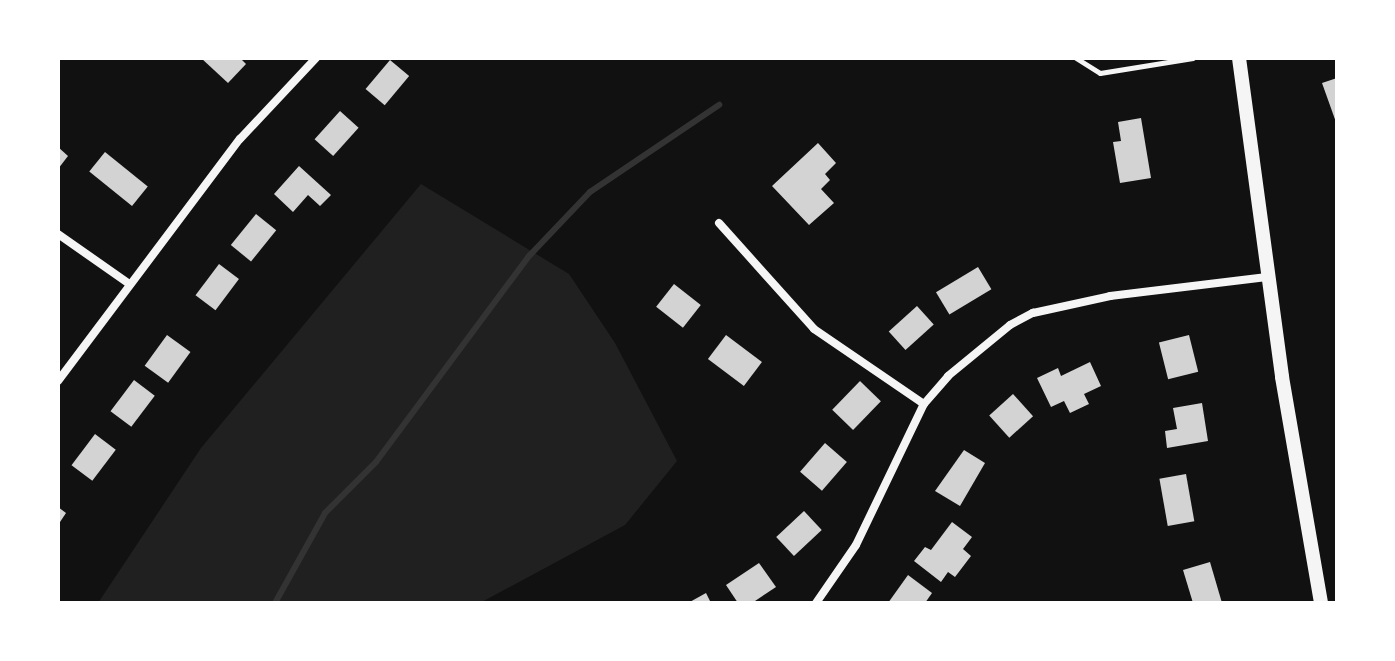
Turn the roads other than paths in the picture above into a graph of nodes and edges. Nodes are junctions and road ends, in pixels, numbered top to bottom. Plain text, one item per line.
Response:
1 (316, 58) edge
2 (1076, 58) edge
3 (1193, 58) edge
4 (1239, 58) edge
5 (719, 223) dead end
6 (58, 234) edge
7 (1267, 277) junction
8 (128, 283) junction
9 (58, 381) edge
10 (924, 404) junction
11 (816, 603) edge
12 (1321, 603) edge

1 - 8 street
2 - 3 lane
4 - 7 main road
5 - 10 street
6 - 8 street
7 - 10 street
7 - 12 main road
8 - 9 street
10 - 11 street

